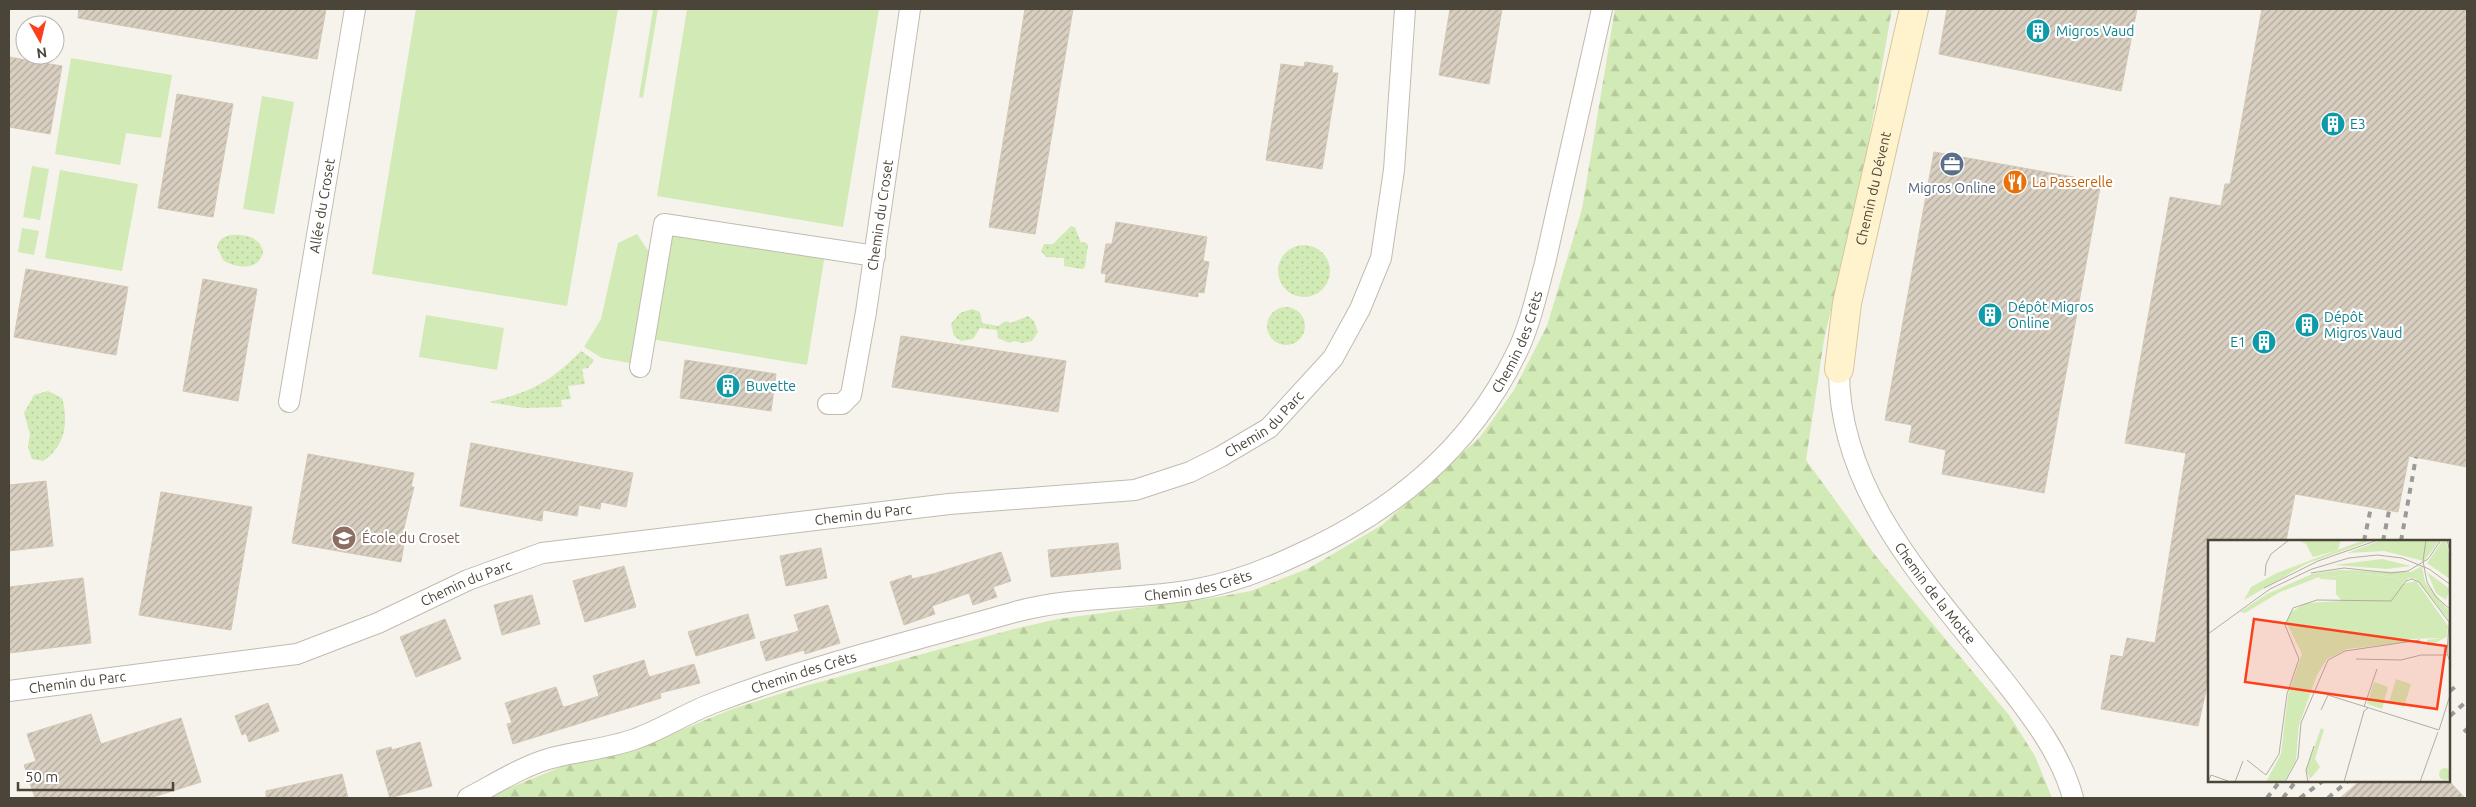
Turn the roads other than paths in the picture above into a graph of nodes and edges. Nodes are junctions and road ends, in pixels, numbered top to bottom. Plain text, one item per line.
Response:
1 (354, 9) edge
2 (910, 9) edge
3 (1405, 9) edge
4 (1602, 9) edge
5 (1914, 9) edge
6 (875, 256) junction
7 (640, 367) dead end
8 (1839, 369) joint
9 (289, 402) dead end
10 (828, 404) dead end
11 (9, 691) edge
12 (468, 798) edge
13 (2073, 798) edge

1 - 9 street, Allée du Croset
2 - 6 street, Chemin du Croset
3 - 11 street, Chemin du Parc
4 - 12 street, Chemin des Crêts
5 - 8 street, Chemin du Dévent
6 - 7 street
6 - 10 street, Chemin du Croset
8 - 13 street, Chemin de la Motte

